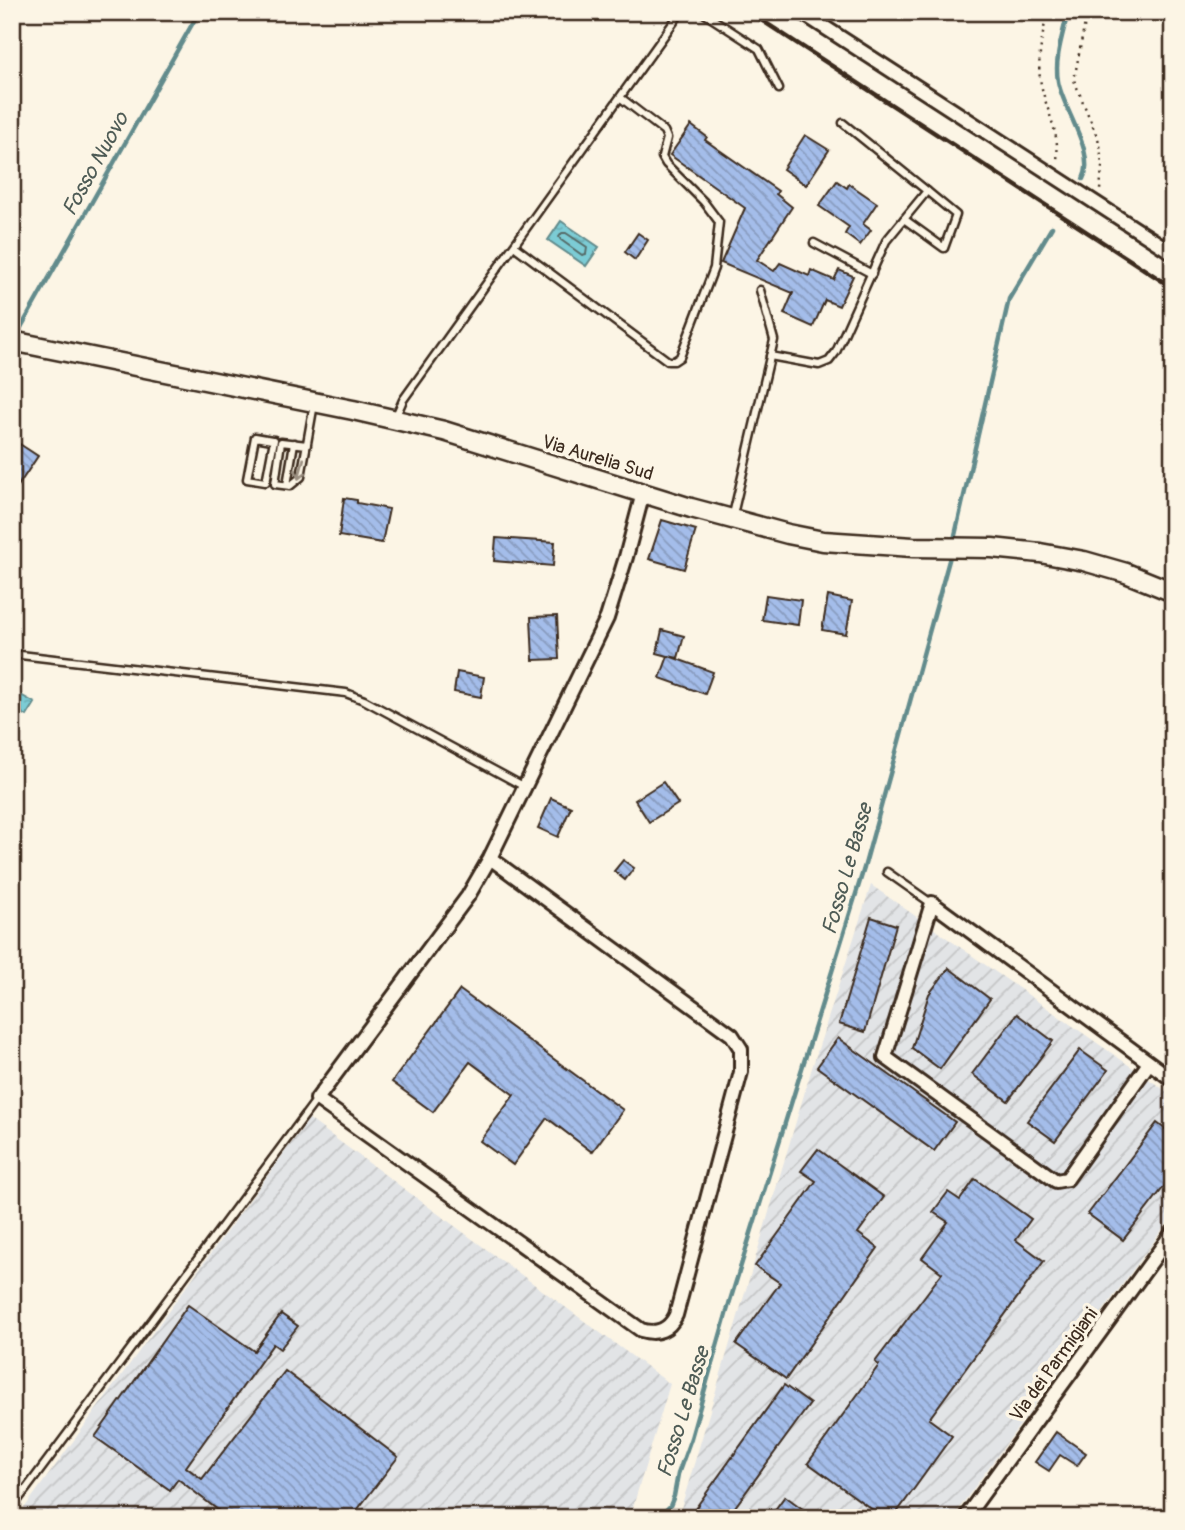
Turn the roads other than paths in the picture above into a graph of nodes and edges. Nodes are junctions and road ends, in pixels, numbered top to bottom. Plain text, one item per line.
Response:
1 (681, 12) edge
2 (702, 12) edge
3 (801, 12) edge
4 (779, 89) dead end
5 (621, 98) junction
6 (843, 123) dead end
7 (927, 191) junction
8 (904, 219) junction
9 (814, 243) dead end
10 (514, 246) junction
11 (1173, 253) edge
12 (872, 274) junction
13 (760, 290) dead end
14 (12, 341) edge
15 (770, 356) junction
16 (314, 402) junction
17 (394, 419) junction
18 (272, 440) junction
19 (281, 442) junction
20 (294, 443) junction
21 (307, 445) junction
22 (265, 482) junction
23 (275, 484) junction
24 (286, 485) junction
25 (643, 493) junction
26 (732, 520) junction
27 (1173, 592) edge
28 (12, 653) edge
29 (525, 787) junction
30 (489, 858) junction
31 (887, 872) dead end
32 (932, 903) junction
33 (1149, 1063) junction
34 (1173, 1080) edge
35 (317, 1099) junction
36 (1173, 1233) edge
37 (12, 1508) edge
38 (965, 1518) edge

1 - 5 lane
2 - 4 lane
3 - 11 street
5 - 10 lane
5 - 10 lane
6 - 7 lane
7 - 8 lane
7 - 8 lane
8 - 12 lane
9 - 12 lane
10 - 17 lane
12 - 15 lane
13 - 15 lane
14 - 16 main road, Via Aurelia Sud
15 - 26 lane
16 - 17 main road, Via Aurelia Sud
16 - 21 lane
17 - 25 main road, Via Aurelia Sud
18 - 19 lane
18 - 22 lane
18 - 22 lane
19 - 20 lane
19 - 23 lane
20 - 21 lane
20 - 24 lane
21 -> 24 lane
22 - 23 lane
23 - 24 lane
25 - 26 main road, Via Aurelia Sud
25 - 29 street
26 - 27 main road, Via Aurelia Sud
28 - 29 lane
29 - 30 street
30 - 35 street
30 - 35 street
31 - 32 lane
32 - 33 street
32 - 33 street
33 - 34 street
35 - 37 lane
36 - 38 street, Via dei Parmigiani

